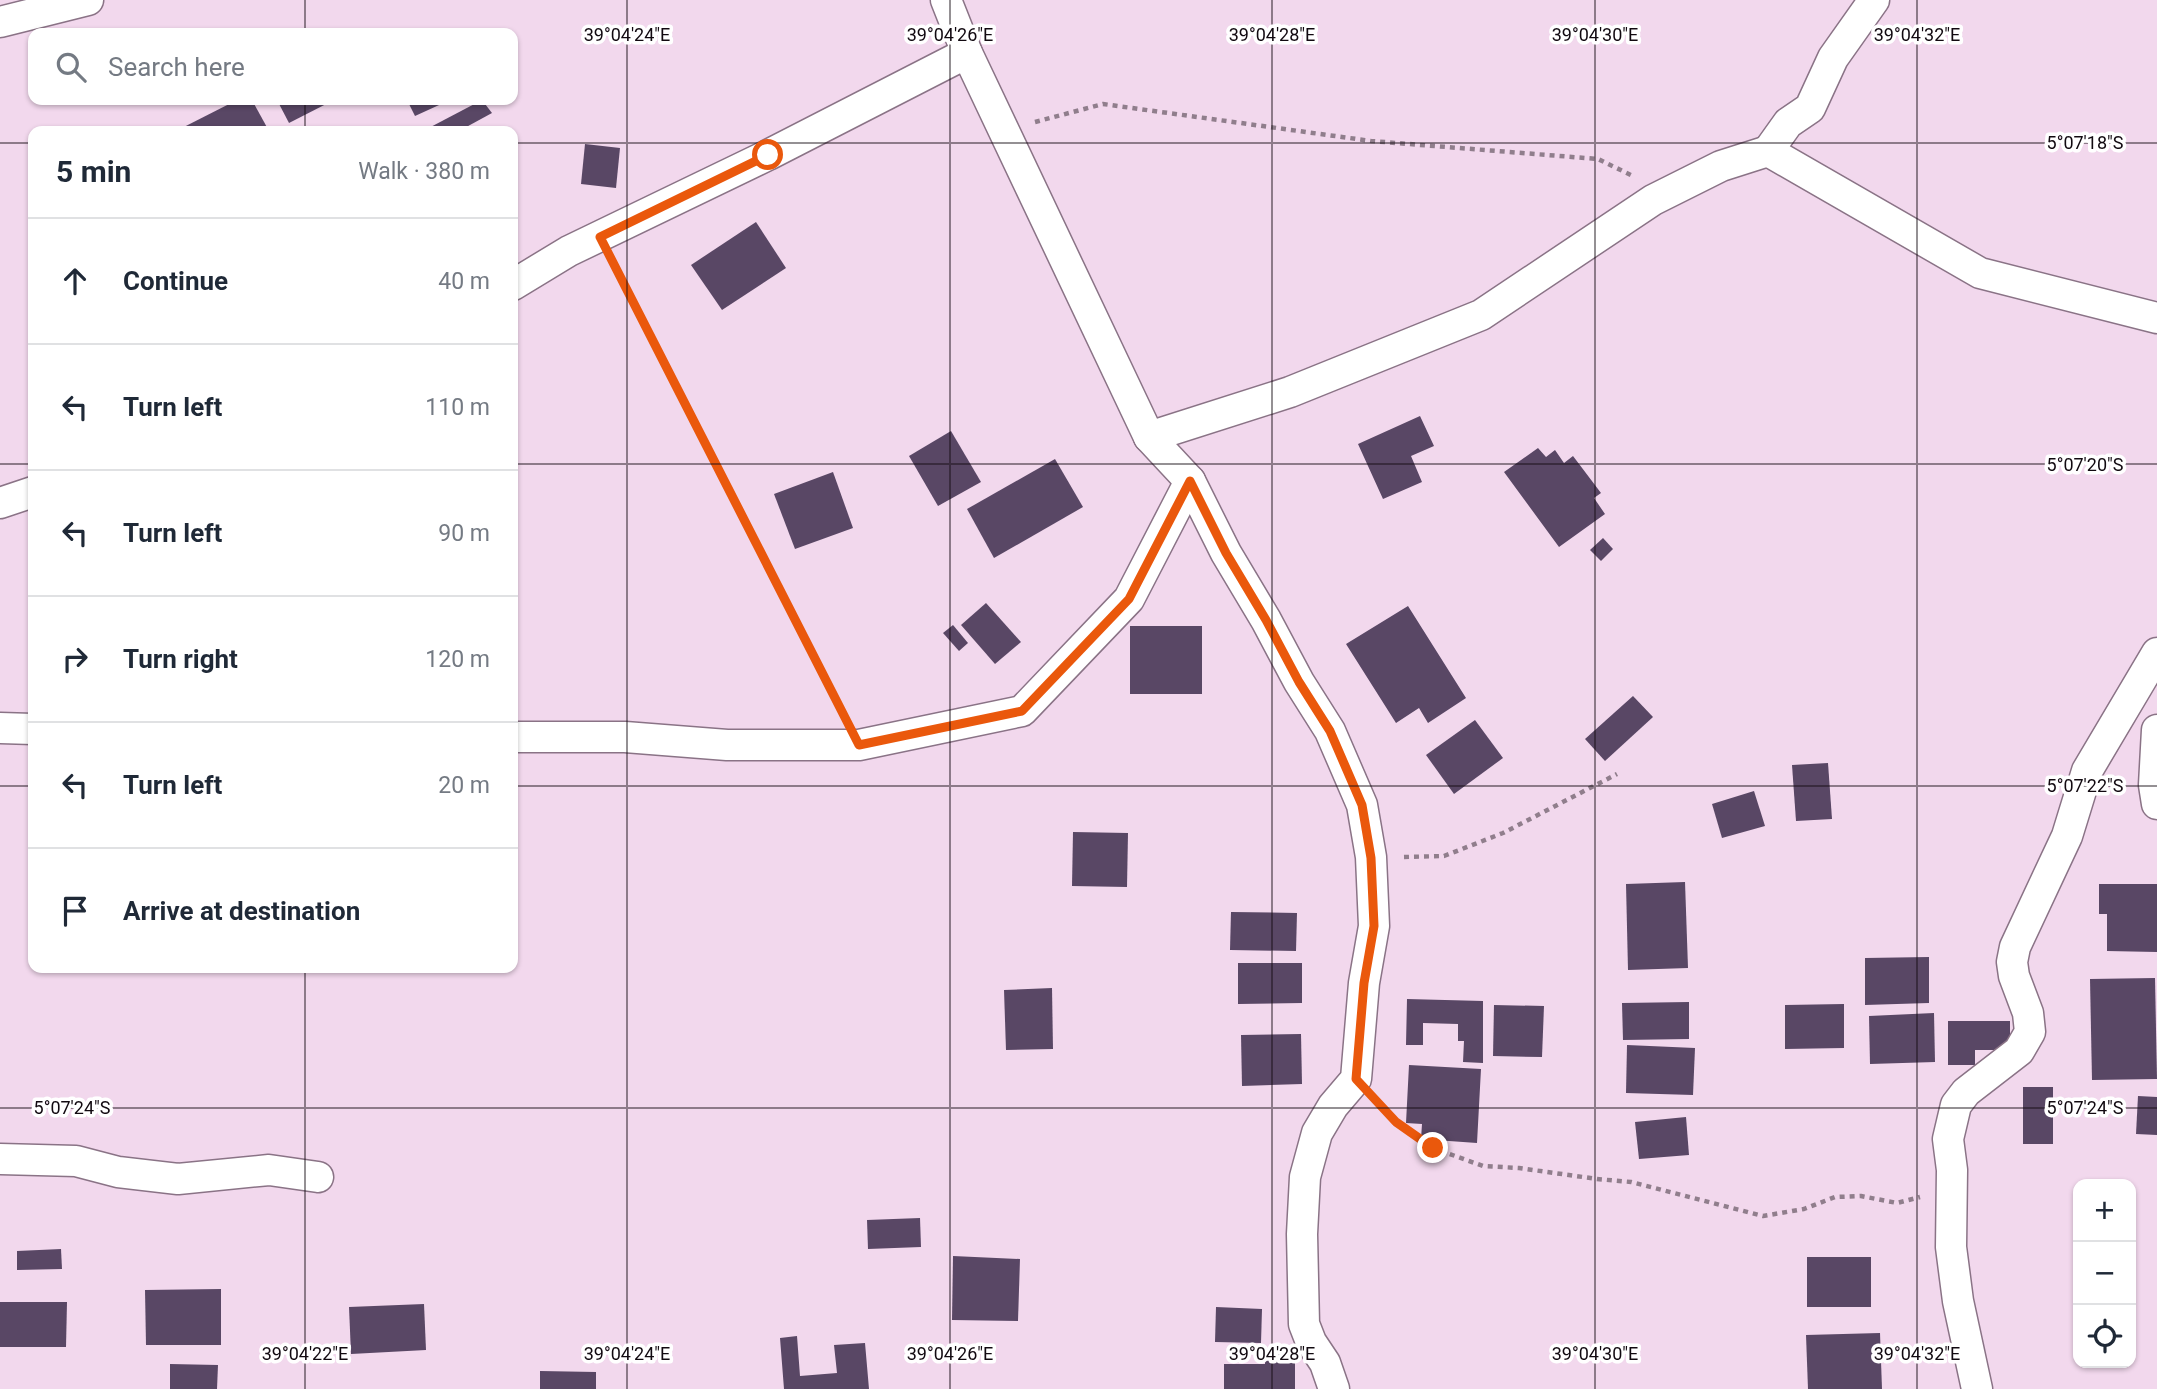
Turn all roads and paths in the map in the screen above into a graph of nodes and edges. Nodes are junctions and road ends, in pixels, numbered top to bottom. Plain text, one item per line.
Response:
1 (88, 0) edge
2 (946, 0) edge
3 (1874, 0) edge
4 (0, 22) edge
5 (967, 53) junction
6 (1004, 130) junction
7 (1768, 151) junction
8 (1653, 200) junction
9 (600, 237) junction
10 (518, 282) edge
11 (2157, 318) edge
12 (1149, 437) junction
13 (1190, 481) junction
14 (28, 494) edge
15 (0, 503) edge
16 (2157, 653) edge
17 (0, 728) edge
18 (28, 729) edge
19 (2157, 730) edge
20 (518, 737) edge
21 (859, 745) junction
22 (1617, 774) dead end
23 (2157, 804) edge
24 (1371, 858) junction
25 (1356, 1079) junction
26 (0, 1159) edge
27 (1952, 1170) junction
28 (318, 1177) dead end
29 (1334, 1389) edge
30 (1977, 1389) edge

1 - 4 street
2 - 5 street
3 - 7 street
5 - 6 street
5 - 9 street
6 - 8 path
6 - 12 street
7 - 8 street
7 - 11 street
8 - 12 street
9 - 10 street
9 - 21 path
12 - 13 street
13 - 21 street
13 - 24 street
14 - 15 street
16 - 27 street
17 - 18 street
19 - 23 street
20 - 21 street
22 - 24 path
24 - 25 street
25 - 27 path
25 - 29 street
26 - 28 street
27 - 30 street

